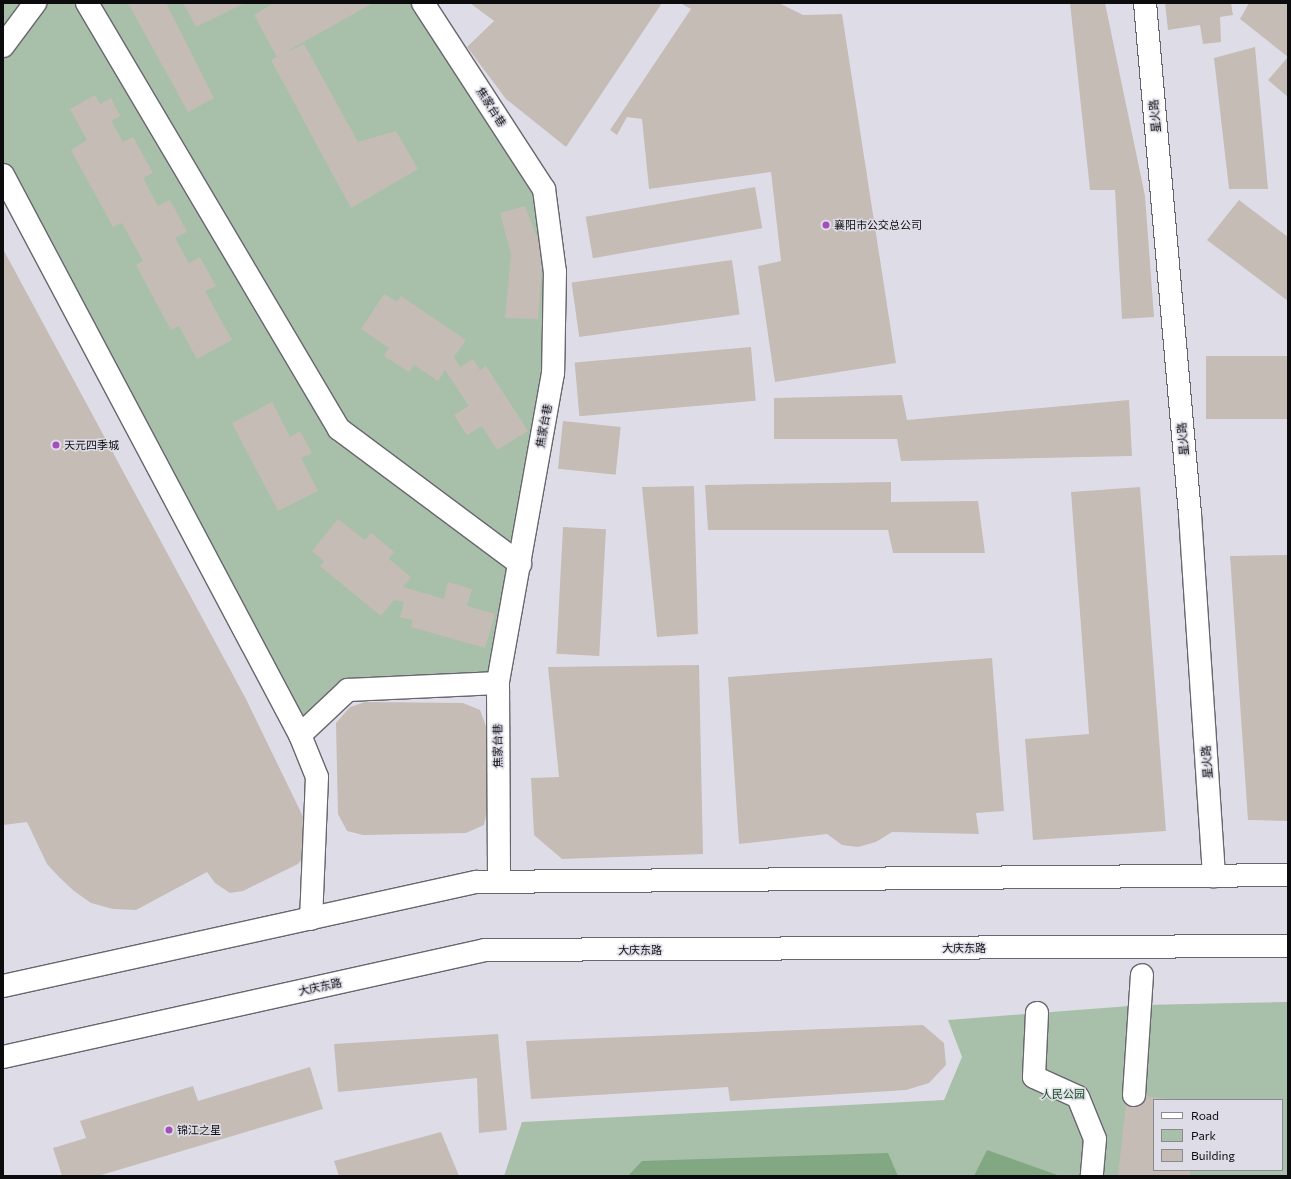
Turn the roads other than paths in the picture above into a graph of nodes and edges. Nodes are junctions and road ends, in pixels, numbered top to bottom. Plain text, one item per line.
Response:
1 (35, 3) edge
2 (87, 3) edge
3 (423, 3) edge
4 (1145, 3) edge
5 (3, 46) edge
6 (3, 175) edge
7 (520, 564) junction
8 (498, 683) junction
9 (300, 735) junction
10 (1288, 875) edge
11 (1214, 876) junction
12 (499, 882) junction
13 (311, 919) junction
14 (1288, 946) edge
15 (3, 970) edge
16 (77, 970) junction
17 (1142, 975) dead end
18 (3, 986) edge
19 (1037, 1013) dead end
20 (7, 1058) edge
21 (1134, 1095) dead end
22 (1092, 1176) edge

1 - 5 street
2 - 7 street
3 - 7 street, 焦家台巷
4 - 11 street, 星火路
6 - 9 street
7 - 8 street, 焦家台巷
8 - 9 street
8 - 12 street, 焦家台巷
9 - 13 street
10 - 11 street
11 - 12 street
12 - 13 street
13 - 16 street
14 - 20 street, 大庆东路
15 - 16 street
16 - 18 street
17 - 21 street
19 - 22 street

